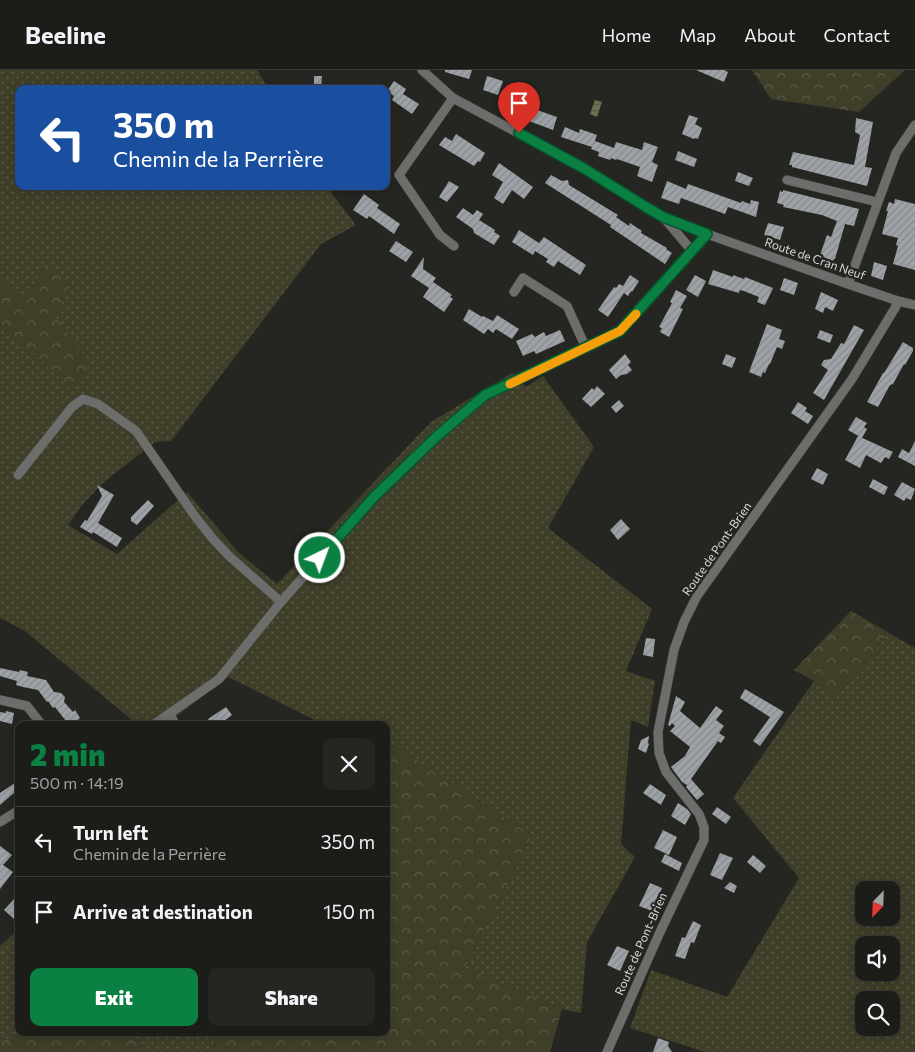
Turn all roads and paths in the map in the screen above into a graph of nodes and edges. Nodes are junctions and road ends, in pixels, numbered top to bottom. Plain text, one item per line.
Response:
1 (422, 70) edge
2 (453, 98) junction
3 (915, 125) edge
4 (786, 180) dead end
5 (878, 202) junction
6 (663, 217) junction
7 (707, 234) junction
8 (454, 246) dead end
9 (692, 251) junction
10 (848, 284) junction
11 (514, 292) dead end
12 (898, 301) junction
13 (915, 305) edge
14 (586, 348) junction
15 (18, 475) dead end
16 (281, 602) junction
17 (0, 700) edge
18 (170, 713) junction
19 (39, 721) edge
20 (159, 721) edge
21 (173, 721) edge
22 (15, 813) edge
23 (0, 822) edge
24 (607, 1052) edge

1 - 2 street
2 - 6 street
2 - 8 street
3 - 5 street
4 - 5 street
5 - 10 street
6 - 7 street, Route de Cran Neuf
6 - 9 street
7 - 9 street
7 - 10 street, Route de Cran Neuf
9 - 14 street
10 - 12 street, Route de Cran Neuf
11 - 14 street
12 - 13 street, Route de Cran Neuf
12 - 24 street, Route de Pont-Brien
14 - 16 street
15 - 16 street
16 - 18 street
17 - 19 street
18 - 20 street
18 - 21 street
22 - 23 street

